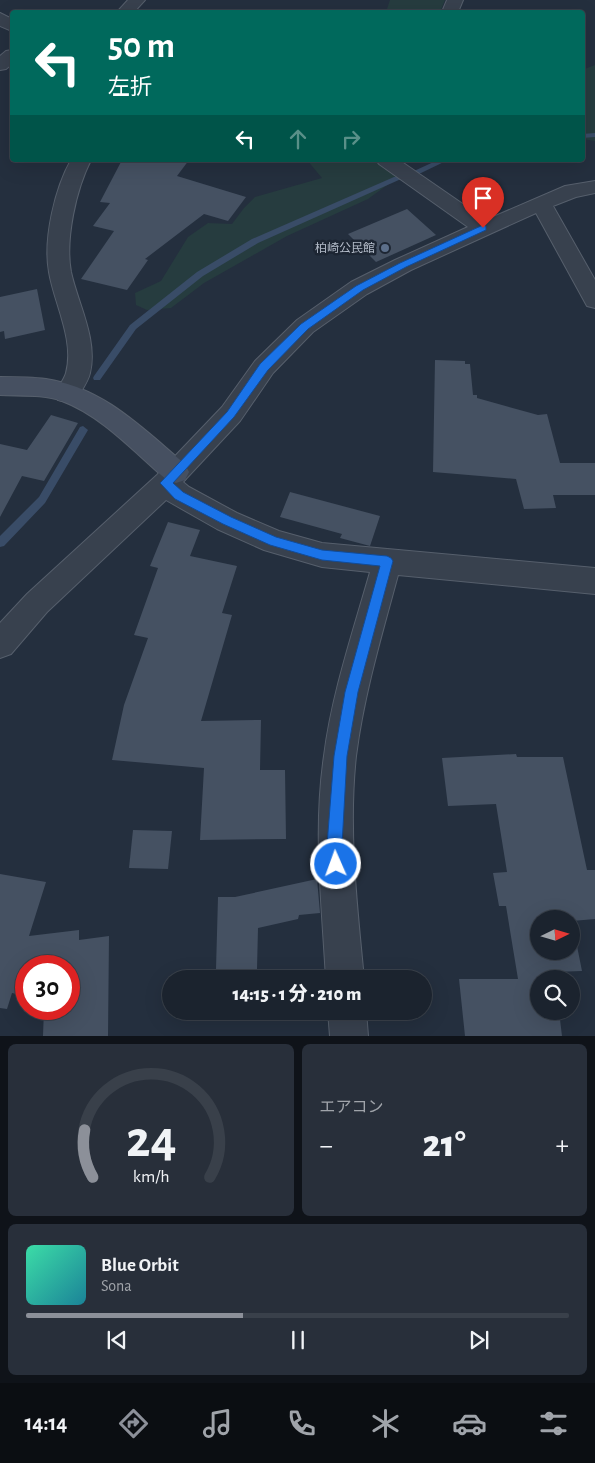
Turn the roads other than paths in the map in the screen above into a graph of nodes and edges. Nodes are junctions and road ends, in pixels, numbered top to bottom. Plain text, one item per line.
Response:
1 (137, 0) edge
2 (128, 10) edge
3 (80, 162) edge
4 (389, 162) edge
5 (595, 187) edge
6 (541, 203) junction
7 (483, 228) junction
8 (595, 300) edge
9 (0, 386) edge
10 (67, 393) junction
11 (171, 478) junction
12 (387, 561) junction
13 (595, 580) edge
14 (0, 644) edge
15 (343, 970) edge
16 (348, 1020) edge
17 (349, 1036) edge

1 - 2 street
3 - 10 street
4 - 7 street
5 - 6 street
6 - 7 street
6 - 8 street
7 - 11 street
9 - 10 street
10 - 11 street
11 - 12 street
11 - 14 street
12 - 13 street
12 - 15 street
16 - 17 street

